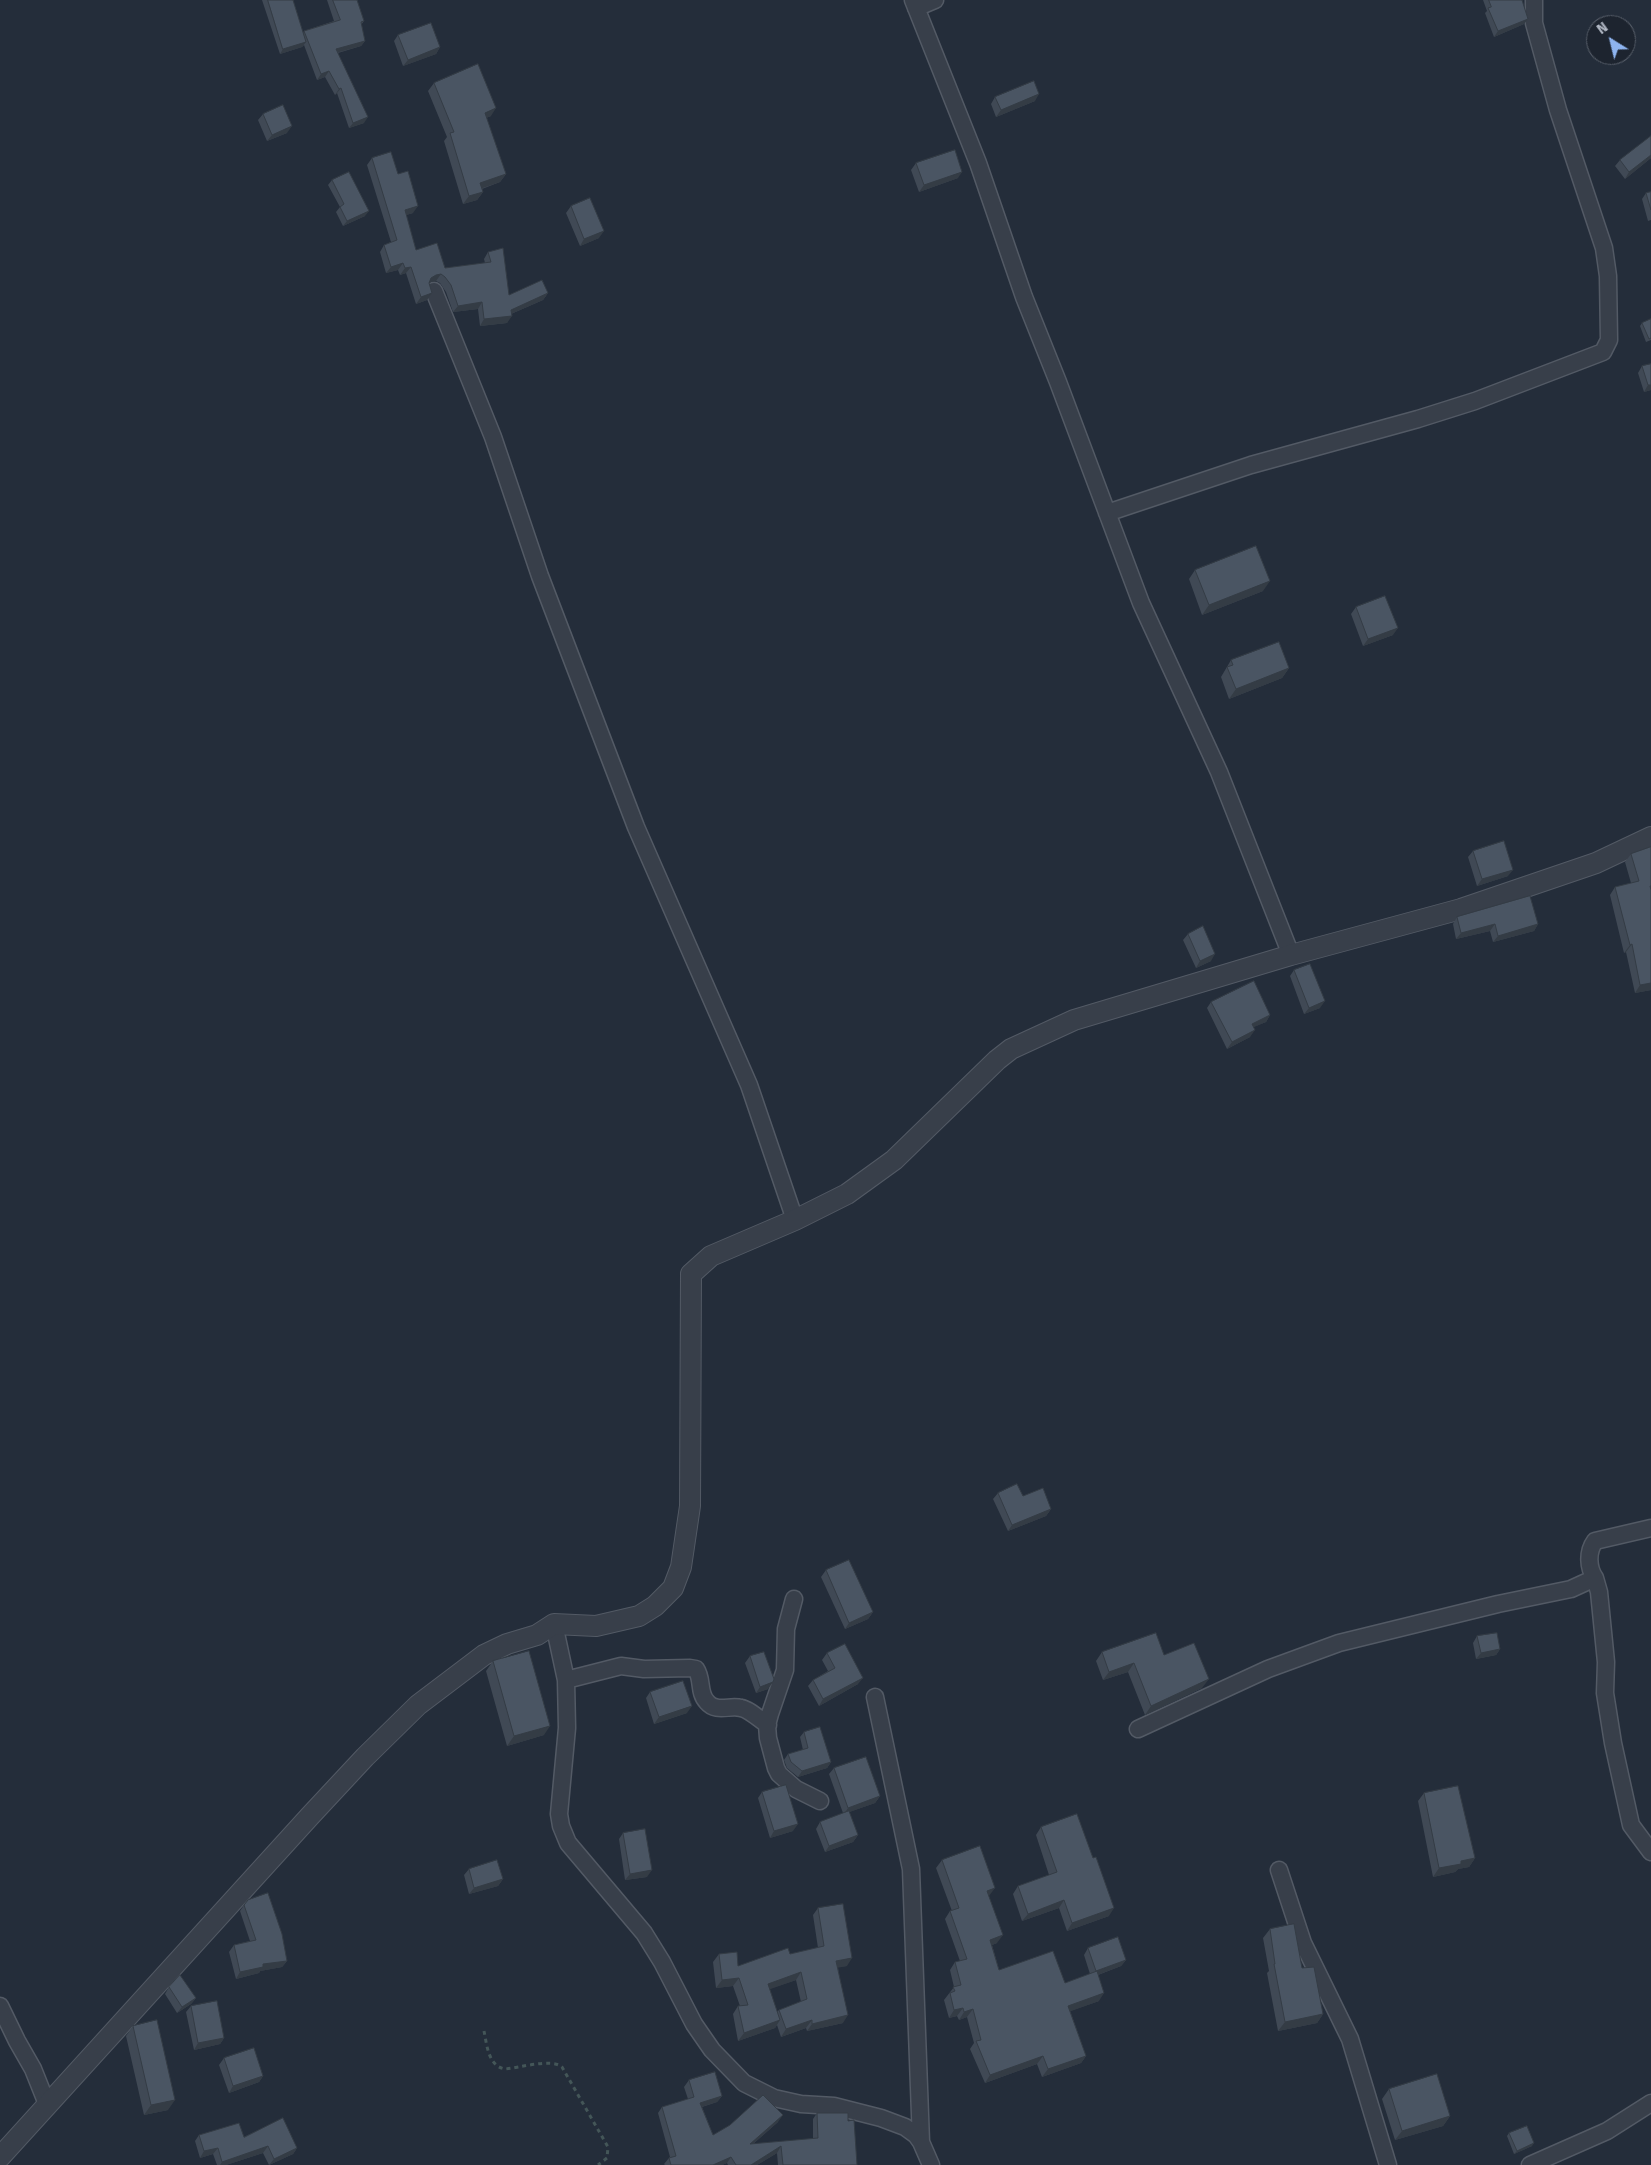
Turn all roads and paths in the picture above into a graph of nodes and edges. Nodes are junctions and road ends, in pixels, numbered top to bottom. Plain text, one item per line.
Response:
1 (935, 0) edge
2 (1534, 0) edge
3 (915, 4) edge
4 (434, 291) edge
5 (1106, 513) junction
6 (1651, 837) edge
7 (1291, 955) junction
8 (796, 1220) junction
9 (1651, 1528) edge
10 (1595, 1578) junction
11 (794, 1599) dead end
12 (554, 1624) junction
13 (566, 1680) junction
14 (875, 1697) dead end
15 (768, 1725) junction
16 (1138, 1730) dead end
17 (820, 1800) dead end
18 (1651, 1852) edge
19 (1279, 1870) dead end
20 (0, 2006) edge
21 (484, 2032) dead end
22 (1651, 2103) edge
23 (47, 2104) junction
24 (921, 2142) junction
25 (0, 2157) edge
26 (598, 2165) edge
27 (931, 2165) edge
28 (1388, 2165) edge
29 (1530, 2165) edge

1 - 3 street
2 - 5 street
3 - 5 street
4 - 8 street
5 - 7 street
6 - 7 street
7 - 8 street
8 - 12 street
9 - 10 street
10 - 16 street
10 - 18 street
11 - 15 street
12 - 13 street
12 - 23 street
13 - 15 street
13 - 24 street
14 - 24 street
15 - 17 street
19 - 28 street
20 - 23 street
21 - 26 path
22 - 29 street
23 - 25 street
24 - 27 street

